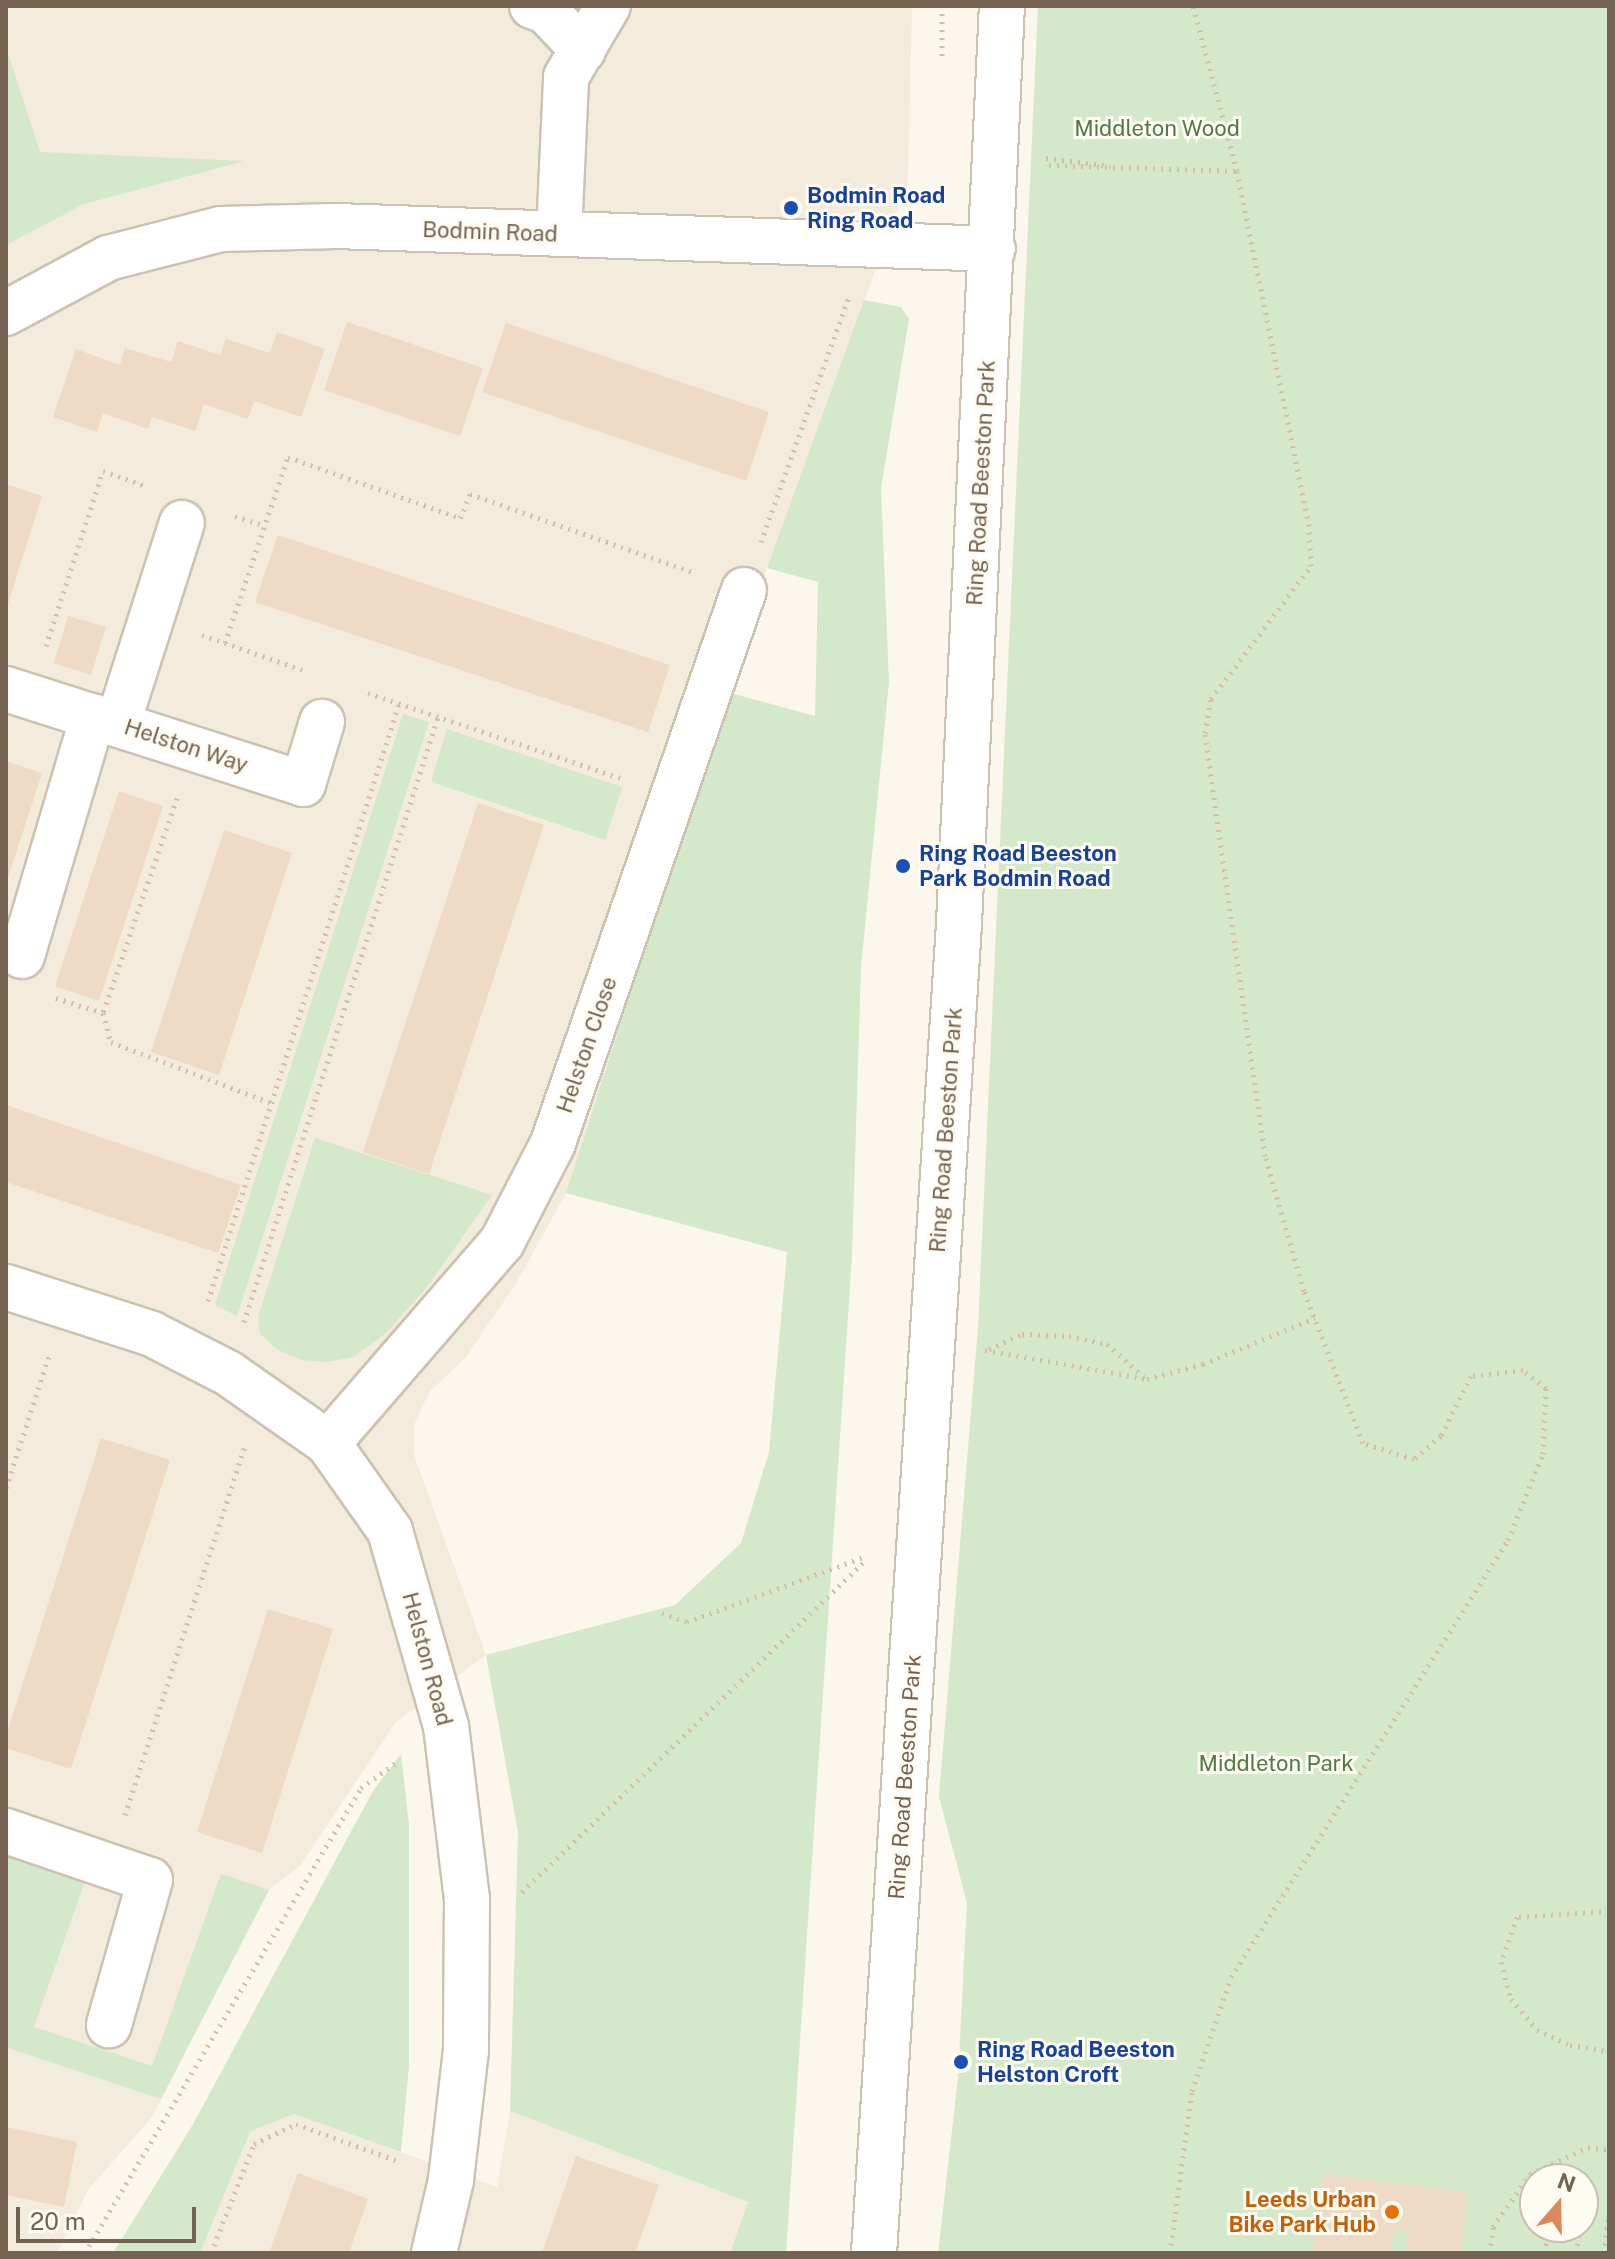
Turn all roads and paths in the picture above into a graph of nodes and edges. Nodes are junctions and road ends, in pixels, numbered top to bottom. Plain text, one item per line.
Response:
1 (532, 6) edge
2 (608, 6) edge
3 (942, 6) edge
4 (1002, 6) edge
5 (1193, 6) edge
6 (942, 28) dead end
7 (583, 50) junction
8 (1043, 143) dead end
9 (996, 163) junction
10 (1113, 167) junction
11 (1237, 171) junction
12 (559, 234) junction
13 (867, 246) junction
14 (993, 249) junction
15 (6, 313) edge
16 (182, 523) dead end
17 (744, 590) junction
18 (152, 617) junction
19 (225, 643) junction
20 (309, 672) dead end
21 (6, 689) edge
22 (362, 691) dead end
23 (399, 704) junction
24 (438, 717) junction
25 (106, 720) junction
26 (322, 722) dead end
27 (194, 748) junction
28 (673, 795) junction
29 (22, 956) dead end
30 (272, 1103) junction
31 (6, 1287) edge
32 (65, 1306) junction
33 (1315, 1318) junction
34 (933, 1343) junction
35 (988, 1350) junction
36 (227, 1374) junction
37 (1147, 1379) junction
38 (328, 1443) junction
39 (6, 1488) edge
40 (662, 1613) dead end
41 (446, 1726) junction
42 (6, 1831) edge
43 (108, 1866) junction
44 (1609, 1911) edge
45 (469, 1943) junction
46 (109, 2025) dead end
47 (1609, 2051) edge
48 (1609, 2150) edge
49 (451, 2180) junction
50 (1609, 2213) edge
51 (85, 2253) edge
52 (211, 2253) edge
53 (434, 2253) edge
54 (874, 2253) edge
55 (1170, 2253) edge
56 (1490, 2253) edge
57 (1604, 2253) edge

1 - 7 street
2 - 7 street
3 - 6 path
4 - 9 street, Ring Road Beeston Park
5 - 11 path
7 - 12 street
8 - 10 path
9 - 10 path
9 - 14 street, Ring Road Beeston Park
10 - 11 path
11 - 33 path
12 - 13 street, Bodmin Road
12 - 15 street, Bodmin Road
13 - 14 street, Bodmin Road
13 - 17 path
14 - 34 street, Ring Road Beeston Park
16 - 18 street
17 - 19 path
17 - 28 street, Helston Close
18 - 19 path
18 - 25 street
19 - 20 path
21 - 25 street, Helston Way
22 - 23 path
23 - 24 path
23 - 30 path
24 - 28 path
24 - 36 path
25 - 27 street, Helston Way
25 - 29 street
26 - 27 street, Helston Way
27 - 30 path
28 - 38 street, Helston Close
30 - 36 path
31 - 32 street, Helston Road
32 - 36 street, Helston Road
32 - 39 path
33 - 37 path
33 - 55 path
34 - 35 path
34 - 54 street, Ring Road Beeston Park
35 - 37 path
35 - 37 path
36 - 38 street, Helston Road
36 - 43 path
38 - 41 street, Helston Road
40 - 45 path
41 - 45 street, Helston Road
41 - 51 path
42 - 43 street
43 - 46 street
44 - 47 path
45 - 49 street, Helston Road
48 - 56 path
49 - 52 path
49 - 53 street, Helston Road
50 - 57 path

